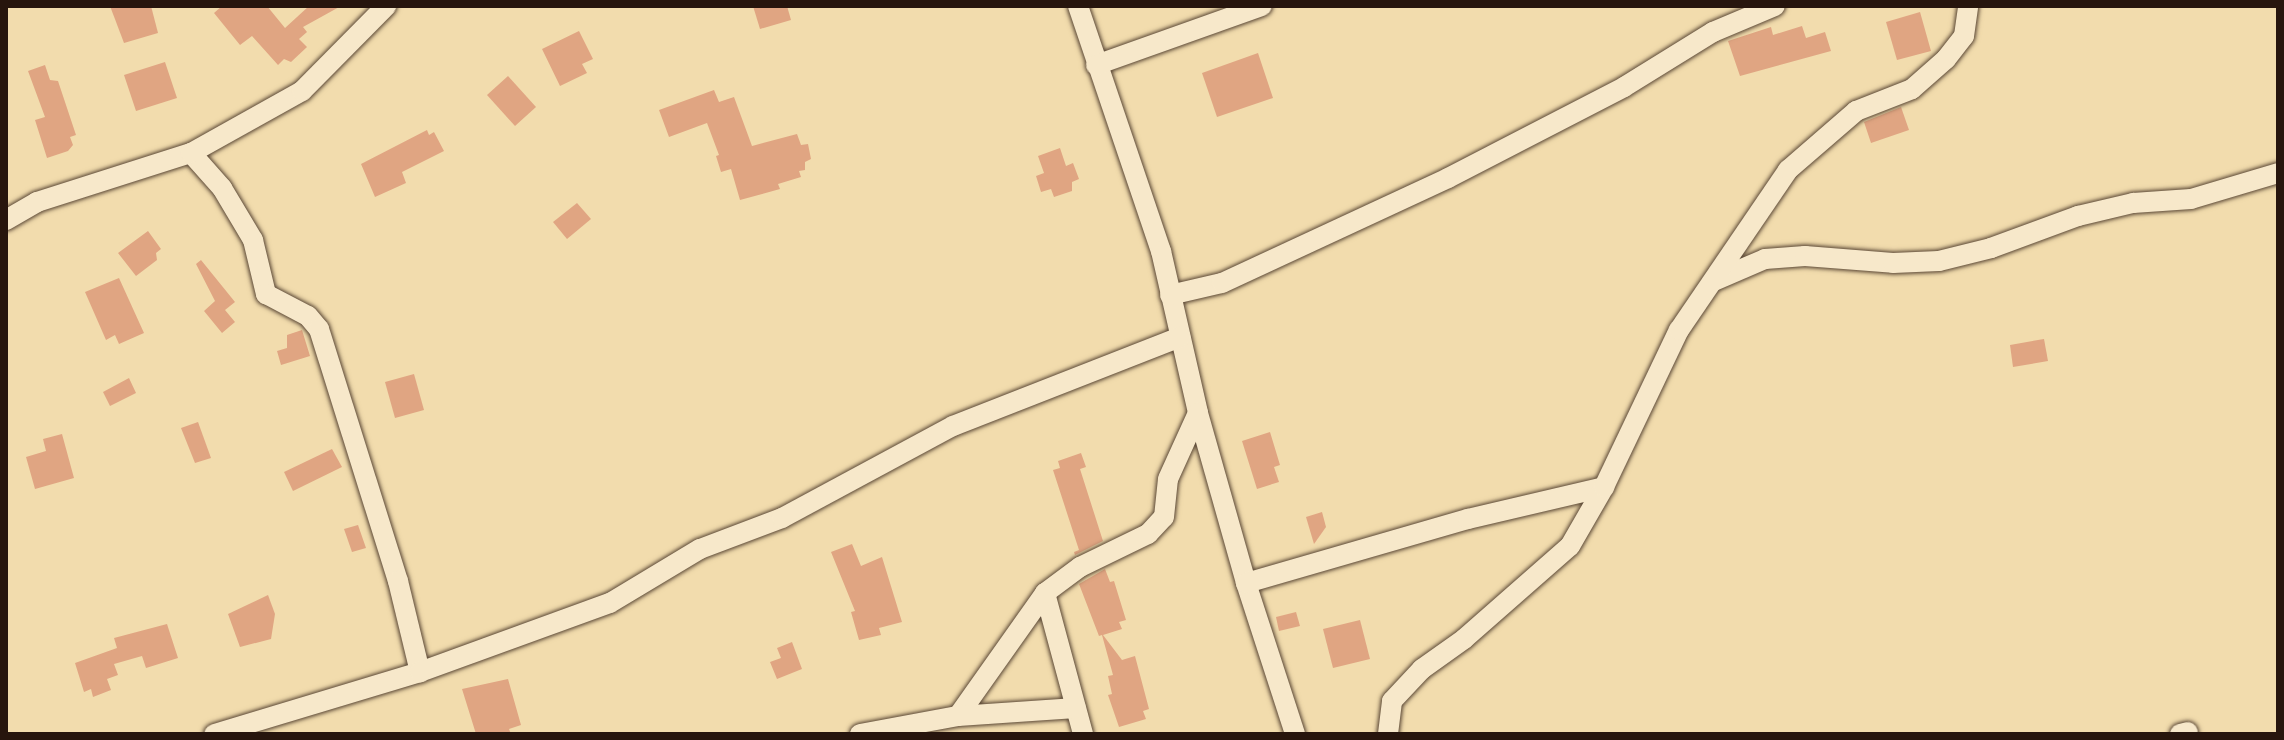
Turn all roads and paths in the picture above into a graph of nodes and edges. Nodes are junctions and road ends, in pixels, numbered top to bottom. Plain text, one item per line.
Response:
1 (386, 6) edge
2 (1078, 6) edge
3 (1262, 6) edge
4 (1775, 6) edge
5 (1968, 6) edge
6 (1096, 65) junction
7 (191, 153) junction
8 (2278, 173) edge
9 (6, 220) edge
10 (1716, 280) junction
11 (1170, 295) junction
12 (1180, 337) junction
13 (1198, 413) junction
14 (1604, 487) junction
15 (1246, 583) junction
16 (1045, 593) junction
17 (420, 672) junction
18 (1076, 708) junction
19 (958, 716) junction
20 (214, 734) edge
21 (860, 734) edge
22 (1083, 734) edge
23 (1295, 734) edge
24 (1388, 734) edge

1 - 7 street
2 - 6 street
3 - 6 street
4 - 11 street
5 - 10 street
6 - 11 street
7 - 9 street
7 - 17 street
8 - 10 street
10 - 14 street
11 - 12 street
12 - 13 street
12 - 17 street
13 - 15 street
13 - 16 street
14 - 15 street
14 - 24 street
15 - 23 street
16 - 18 street
16 - 19 street
17 - 20 street
18 - 19 street
18 - 22 street
19 - 21 street

